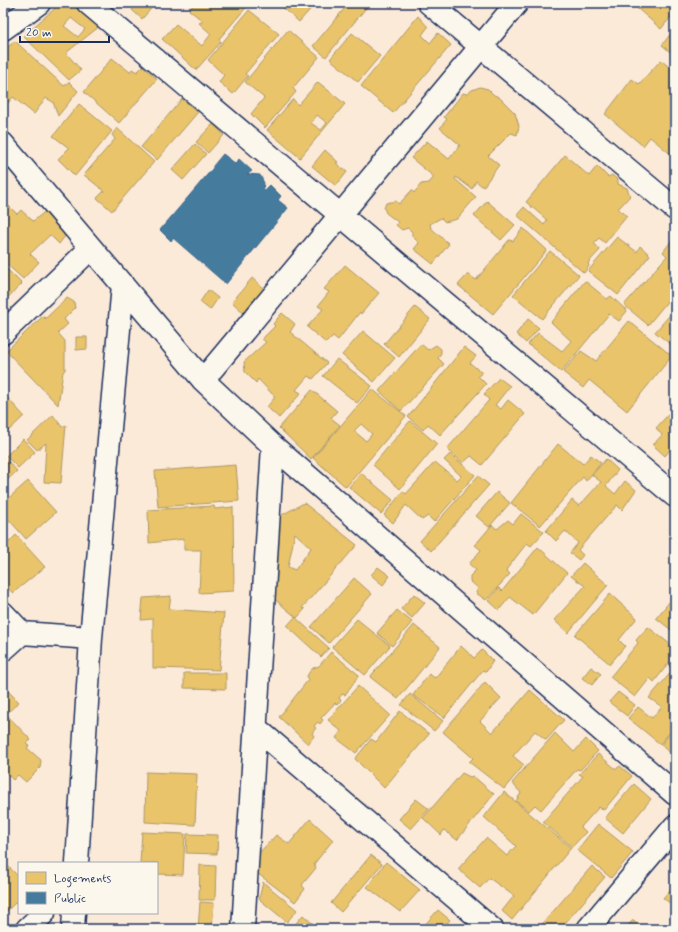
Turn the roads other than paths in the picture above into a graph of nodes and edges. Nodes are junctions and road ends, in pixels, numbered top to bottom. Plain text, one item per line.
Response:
1 (39, 3) edge
2 (88, 3) edge
3 (429, 3) edge
4 (517, 3) edge
5 (3, 29) edge
6 (481, 46) junction
7 (3, 144) edge
8 (675, 209) edge
9 (341, 215) junction
10 (91, 248) junction
11 (123, 285) junction
12 (3, 333) edge
13 (203, 380) junction
14 (273, 446) junction
15 (675, 496) edge
16 (3, 613) edge
17 (22, 633) junction
18 (91, 638) junction
19 (3, 650) edge
20 (256, 728) junction
21 (675, 794) edge
22 (675, 826) edge
23 (76, 862) edge
24 (43, 914) edge
25 (74, 914) edge
26 (28, 929) edge
27 (73, 929) edge
28 (243, 929) edge
29 (492, 929) edge
30 (588, 929) edge

1 - 5 street
2 - 9 street
3 - 6 street
4 - 6 street
6 - 8 street
6 - 9 street
7 - 10 street
9 - 13 street
9 - 15 street
10 - 11 street
10 - 12 street
11 - 13 street
11 - 18 street
13 - 14 street
14 - 20 street
14 - 21 street
16 - 17 street
17 - 18 street
17 - 19 street
18 - 23 street
20 - 28 street
20 - 29 street
22 - 30 street
24 - 26 street
25 - 27 street

